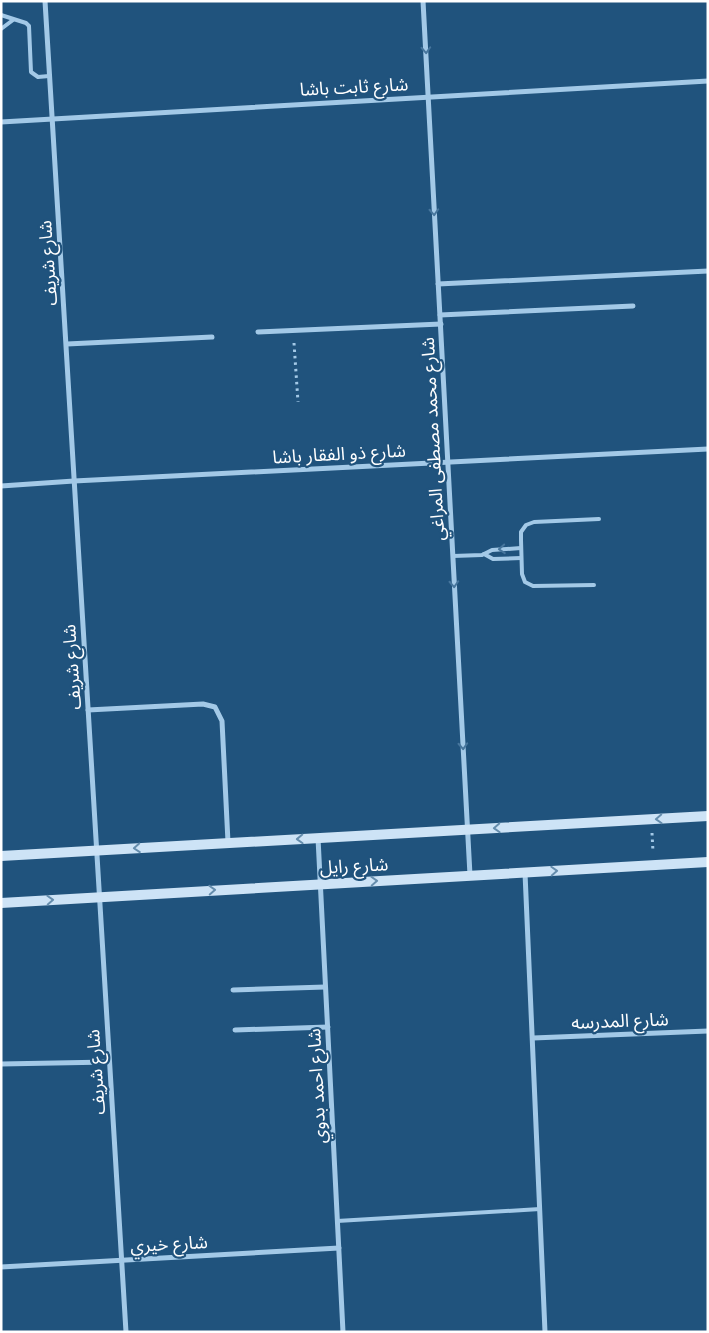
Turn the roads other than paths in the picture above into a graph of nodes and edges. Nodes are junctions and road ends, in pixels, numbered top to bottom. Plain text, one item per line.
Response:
1 (45, 1) edge
2 (423, 1) edge
3 (1, 15) edge
4 (13, 20) junction
5 (1, 29) edge
6 (49, 76) junction
7 (708, 81) edge
8 (428, 97) junction
9 (52, 119) junction
10 (1, 122) edge
11 (708, 271) edge
12 (438, 284) junction
13 (633, 306) dead end
14 (440, 315) junction
15 (441, 324) junction
16 (258, 332) dead end
17 (212, 337) dead end
18 (67, 344) junction
19 (708, 450) edge
20 (448, 463) junction
21 (74, 481) junction
22 (1, 486) edge
23 (599, 519) dead end
24 (521, 548) junction
25 (484, 554) junction
26 (453, 556) junction
27 (521, 558) junction
28 (594, 585) dead end
29 (88, 710) junction
30 (708, 816) edge
31 (468, 830) junction
32 (318, 838) junction
33 (228, 842) junction
34 (96, 850) junction
35 (1, 856) edge
36 (708, 862) edge
37 (525, 872) junction
38 (470, 875) junction
39 (320, 884) junction
40 (99, 897) junction
41 (1, 903) edge
42 (326, 987) junction
43 (233, 990) dead end
44 (328, 1027) junction
45 (235, 1030) dead end
46 (708, 1031) edge
47 (533, 1038) junction
48 (109, 1062) junction
49 (1, 1064) edge
50 (540, 1209) junction
51 (337, 1221) junction
52 (339, 1248) junction
53 (122, 1260) junction
54 (1, 1267) edge
55 (126, 1332) edge
56 (343, 1332) edge
57 (545, 1332) edge

1 - 6 street, شارع شريف
2 -> 8 street, شارع محمد مصطفى المراغي
3 - 4 lane
4 - 5 lane
4 - 6 lane
6 - 9 street, شارع شريف
7 - 8 street, شارع ثابت باشا
8 - 9 street, شارع ثابت باشا
8 -> 12 street, شارع محمد مصطفى المراغي
9 - 10 street, شارع ثابت باشا
9 - 18 street, شارع شريف
11 - 12 street
12 - 14 street, شارع محمد مصطفى المراغي
13 - 14 street
14 - 15 street, شارع محمد مصطفى المراغي
15 - 16 street
15 - 20 street, شارع محمد مصطفى المراغي
17 - 18 street
18 - 21 street, شارع شريف
19 - 20 street, شارع ذو الفقار باشا
20 - 21 street, شارع ذو الفقار باشا
20 - 26 street, شارع محمد مصطفى المراغي
21 - 22 street, شارع ذو الفقار باشا
21 - 29 street, شارع شريف
23 - 24 lane
24 -> 25 lane
24 - 27 lane
25 - 26 lane
25 - 27 lane
26 -> 31 street, شارع محمد مصطفى المراغي
27 - 28 lane
29 - 33 street
29 - 34 street, شارع شريف
30 -> 31 street, شارع رايل
31 - 32 street, شارع رايل
31 - 38 street, شارع محمد مصطفى المراغي
32 -> 33 street, شارع رايل
32 - 39 street, شارع احمد بدوي
33 -> 34 street, شارع رايل
34 - 35 street, شارع رايل
34 - 40 street, شارع شريف
37 -> 36 street, شارع رايل
37 - 38 street, شارع رايل
37 - 47 street
39 -> 38 street, شارع رايل
40 -> 39 street, شارع رايل
39 - 42 street, شارع احمد بدوي
41 -> 40 street, شارع رايل
40 - 48 street, شارع شريف
42 - 43 street
42 - 44 street, شارع احمد بدوي
44 - 45 street
44 - 51 street, شارع احمد بدوي
46 - 47 street, شارع المدرسه
47 - 50 street
48 - 49 street
48 - 53 street, شارع شريف
50 - 51 lane
50 - 57 street
51 - 52 street, شارع احمد بدوي
52 - 53 street, شارع خيري
52 - 56 street, شارع احمد بدوي
53 - 54 street, شارع خيري
53 - 55 street, شارع شريف

